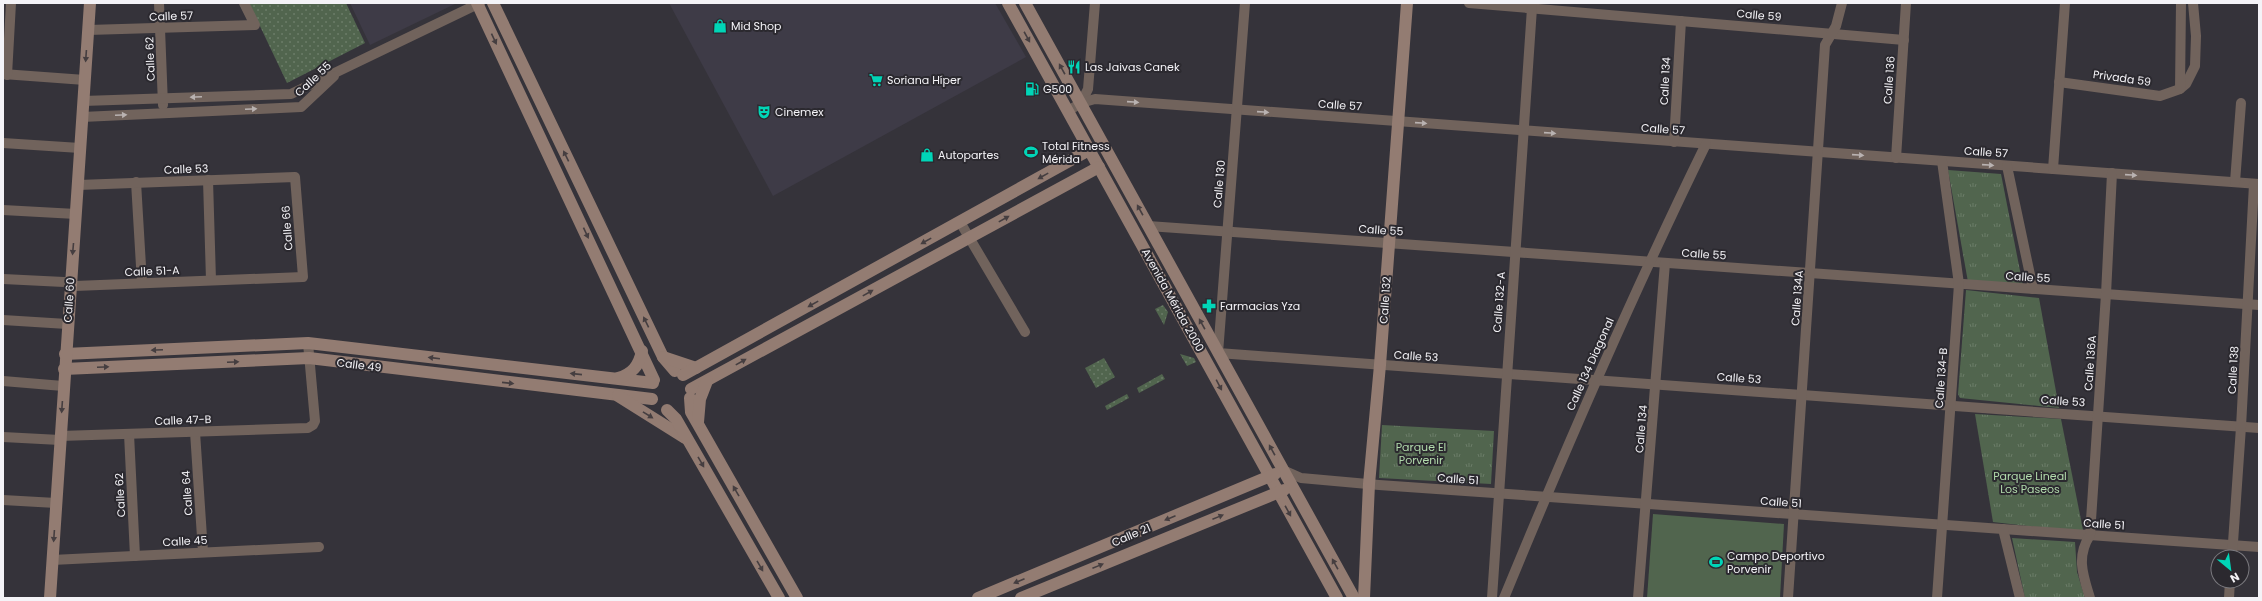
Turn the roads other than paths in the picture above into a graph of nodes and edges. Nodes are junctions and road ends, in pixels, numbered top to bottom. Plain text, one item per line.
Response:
1 (11, 3) edge
2 (90, 3) edge
3 (159, 3) edge
4 (244, 3) edge
5 (478, 3) edge
6 (493, 3) edge
7 (1008, 3) edge
8 (1025, 3) edge
9 (1095, 3) edge
10 (1246, 3) edge
11 (1408, 3) edge
12 (1469, 3) edge
13 (1842, 3) edge
14 (1906, 3) edge
15 (2065, 3) edge
16 (2181, 3) edge
17 (2193, 3) edge
18 (1532, 8) junction
19 (1681, 21) junction
20 (160, 29) junction
21 (88, 30) junction
22 (1831, 33) junction
23 (1904, 40) junction
24 (342, 68) junction
25 (5, 75) edge
26 (85, 80) junction
27 (2059, 82) junction
28 (2180, 88) junction
29 (163, 98) junction
30 (83, 101) junction
31 (1080, 103) junction
32 (2241, 103) dead end
33 (1238, 110) junction
34 (1068, 111) junction
35 (164, 113) junction
36 (82, 117) junction
37 (1398, 122) junction
38 (1524, 131) junction
39 (1674, 142) junction
40 (3, 143) edge
41 (1706, 144) junction
42 (80, 148) junction
43 (1089, 150) junction
44 (1819, 152) junction
45 (1896, 158) junction
46 (1942, 161) junction
47 (2007, 166) junction
48 (1099, 167) junction
49 (2053, 169) junction
50 (2112, 173) junction
51 (295, 177) joint
52 (208, 180) junction
53 (136, 182) junction
54 (2235, 182) junction
55 (2256, 184) edge
56 (78, 185) junction
57 (583, 191) junction
58 (569, 198) junction
59 (3, 210) edge
60 (76, 214) junction
61 (960, 222) junction
62 (1148, 226) junction
63 (1227, 231) junction
64 (970, 237) junction
65 (1389, 243) junction
66 (1515, 252) junction
67 (1648, 262) junction
68 (1665, 263) junction
69 (1811, 274) junction
70 (303, 277) joint
71 (3, 279) edge
72 (211, 280) junction
73 (142, 283) junction
74 (70, 284) junction
75 (1959, 284) junction
76 (2033, 289) junction
77 (2106, 294) junction
78 (2248, 305) junction
79 (2259, 305) edge
80 (3, 320) edge
81 (67, 324) junction
82 (1025, 332) dead end
83 (308, 343) junction
84 (178, 349) junction
85 (642, 351) junction
86 (1218, 352) junction
87 (65, 354) junction
88 (663, 357) junction
89 (309, 358) junction
90 (1206, 360) junction
91 (473, 362) junction
92 (178, 364) junction
93 (1380, 365) junction
94 (696, 368) junction
95 (64, 369) junction
96 (679, 373) junction
97 (1506, 374) junction
98 (469, 378) junction
99 (615, 379) junction
100 (3, 381) edge
101 (707, 381) junction
102 (1595, 381) junction
103 (653, 382) junction
104 (1656, 385) junction
105 (63, 386) junction
106 (691, 393) junction
107 (615, 394) junction
108 (1802, 394) junction
109 (652, 399) junction
110 (1951, 405) junction
111 (667, 410) junction
112 (2098, 416) junction
113 (698, 425) junction
114 (2242, 427) junction
115 (2259, 428) edge
116 (195, 432) junction
117 (129, 434) junction
118 (3, 437) edge
119 (60, 438) junction
120 (688, 439) junction
121 (1283, 470) junction
122 (1268, 477) junction
123 (1302, 478) junction
124 (1369, 484) junction
125 (1292, 486) junction
126 (1278, 493) junction
127 (1498, 494) junction
128 (1545, 497) junction
129 (3, 500) edge
130 (56, 503) junction
131 (1646, 504) junction
132 (1794, 515) junction
133 (755, 525) junction
134 (1941, 525) junction
135 (2003, 529) junction
136 (742, 533) junction
137 (2090, 536) junction
138 (2233, 546) junction
139 (319, 547) dead end
140 (2259, 547) edge
141 (2233, 549) edge
142 (203, 552) junction
143 (135, 556) junction
144 (52, 560) junction
145 (1055, 566) junction
146 (1062, 581) junction
147 (50, 598) edge
148 (779, 598) edge
149 (798, 598) edge
150 (978, 598) edge
151 (1021, 598) edge
152 (1337, 598) edge
153 (1354, 598) edge
154 (1364, 598) edge
155 (1492, 598) edge
156 (1504, 598) edge
157 (1638, 598) edge
158 (1788, 598) edge
159 (1937, 598) edge
160 (2020, 598) edge
161 (2090, 598) edge

1 - 25 street
2 - 21 street, Calle 60
3 - 20 street, Calle 62
4 - 20 street, Calle 57
5 - 24 street
5 -> 58 street
57 -> 6 street
7 -> 34 street, Avenida Mérida 2000
31 -> 8 street, Avenida Mérida 2000
9 - 31 street
10 - 33 street, Calle 130
11 - 37 street, Calle 132
12 - 18 street, Calle 59
13 - 22 street, Calle 134A
14 - 23 street, Calle 136
15 - 27 street
16 - 28 street
17 - 28 street
18 - 19 street, Calle 59
18 - 38 street, Calle 132-A
19 - 22 street, Calle 59
19 - 39 street, Calle 134
20 - 21 street, Calle 57
20 - 29 street, Calle 62
21 -> 26 street, Calle 60
22 - 23 street, Calle 59
22 - 44 street, Calle 134A
23 - 45 street, Calle 136
24 -> 29 street, Calle 55
35 -> 24 street, Calle 55
25 - 26 street
26 - 30 street, Calle 60
27 - 28 street, Privada 59
27 - 49 street
29 - 30 street, Calle 55
29 - 35 street, Calle 62
30 - 36 street, Calle 60
31 -> 33 street, Calle 57
31 - 34 street, Calle 57
62 -> 31 street, Avenida Mérida 2000
32 - 54 street
33 -> 37 street, Calle 57
33 - 63 street, Calle 130
34 - 43 street, Avenida Mérida 2000
36 -> 35 street, Calle 55
36 - 42 street, Calle 60
37 -> 38 street, Calle 57
37 - 65 street, Calle 132
38 -> 39 street, Calle 57
38 - 66 street, Calle 132-A
39 - 41 street, Calle 57
40 - 42 street
41 - 44 street, Calle 57
41 - 67 street, Calle 134 Diagonal
42 - 56 street, Calle 60
43 - 48 street, Avenida Mérida 2000
43 -> 61 street
44 -> 45 street, Calle 57
44 - 69 street, Calle 134A
45 - 46 street, Calle 57
46 -> 47 street, Calle 57
46 - 75 street, Calle 134-B
47 - 49 street, Calle 57
47 - 76 street
64 -> 48 street
48 - 90 street, Avenida Mérida 2000
49 - 50 street, Calle 57
50 -> 54 street, Calle 57
50 - 77 street, Calle 136A
51 - 52 street, Calle 53
51 - 70 street, Calle 66
52 - 53 street, Calle 53
52 - 72 street
53 - 56 street, Calle 53
53 - 73 street
54 - 55 street, Calle 57
55 - 78 street, Calle 138
56 - 60 street, Calle 60
57 - 58 street
88 -> 57 street
58 -> 85 street
59 - 60 street
60 -> 74 street, Calle 60
61 - 64 street
61 -> 94 street
62 - 63 street, Calle 55
86 -> 62 street, Avenida Mérida 2000
63 - 65 street, Calle 55
63 - 86 street, Calle 130
64 - 82 street
101 -> 64 street
65 - 66 street, Calle 55
65 - 93 street, Calle 132
66 - 67 street, Calle 55
66 - 97 street, Calle 132-A
67 - 68 street, Calle 55
67 - 102 street, Calle 134 Diagonal
68 - 69 street, Calle 55
68 - 104 street, Calle 134
69 - 75 street, Calle 55
69 - 108 street, Calle 134A
70 - 72 street, Calle 51-A
71 - 74 street, Calle 51-A
72 - 73 street, Calle 51-A
73 - 74 street, Calle 51-A
74 - 81 street, Calle 60
75 - 76 street, Calle 55
75 - 110 street, Calle 134-B
76 - 77 street, Calle 55
77 - 78 street, Calle 55
77 - 112 street, Calle 136A
78 - 79 street, Calle 55
78 - 114 street, Calle 138
80 - 81 street
81 - 87 street, Calle 60
83 - 84 street, Calle 49
83 - 89 street
91 -> 83 street, Calle 49
84 -> 87 street, Calle 49
84 - 92 street
85 - 99 street
85 - 103 street
86 - 90 street
86 - 93 street, Calle 53
121 -> 86 street, Avenida Mérida 2000
87 - 95 street, Calle 60
88 - 94 street
88 - 96 street
92 -> 89 street, Calle 49
89 - 98 street, Calle 49
89 - 116 street, Calle 47-B
90 -> 122 street, Avenida Mérida 2000
91 - 98 street
99 -> 91 street, Calle 49
95 -> 92 street, Calle 49
93 - 97 street, Calle 53
93 - 124 street, Calle 132
94 - 96 street
95 - 105 street, Calle 60
96 - 103 street
96 - 106 street
97 - 102 street, Calle 53
97 - 127 street, Calle 132-A
98 -> 107 street, Calle 49
99 - 103 street, Calle 49
100 - 105 street
101 - 106 street
101 - 113 street
102 - 104 street, Calle 53
102 - 128 street, Calle 134 Diagonal
103 - 109 street
104 - 108 street, Calle 53
104 - 131 street, Calle 134
105 -> 119 street, Calle 60
106 - 111 street
106 - 113 street
107 - 109 street, Calle 49
107 -> 120 street
108 - 110 street, Calle 53
108 - 132 street, Calle 134A
109 - 111 street
110 - 112 street, Calle 53
110 - 134 street, Calle 134-B
111 - 120 street
112 - 114 street, Calle 53
112 - 137 street, Calle 136A
133 -> 113 street
114 - 115 street, Calle 53
114 - 138 street, Calle 138
116 - 117 street, Calle 47-B
116 - 142 street, Calle 64
117 - 119 street, Calle 47-B
117 - 143 street, Calle 62
118 - 119 street, Calle 47-B
119 - 130 street, Calle 60
120 -> 136 street
121 - 122 street, Calle 21
121 - 123 street, Calle 51
121 - 125 street, Avenida Mérida 2000
122 - 126 street, Avenida Mérida 2000
122 -> 145 street, Calle 21
123 - 124 street, Calle 51
123 - 125 street
124 - 127 street, Calle 51
124 - 154 street, Calle 132
125 - 126 street, Calle 21
153 -> 125 street, Avenida Mérida 2000
146 -> 126 street, Calle 21
126 -> 152 street, Avenida Mérida 2000
127 - 128 street, Calle 51
127 - 155 street, Calle 132-A
128 - 131 street, Calle 51
128 - 156 street, Calle 134 Diagonal
129 - 130 street
130 -> 144 street, Calle 60
131 - 132 street, Calle 51
131 - 157 street, Calle 134
132 - 134 street, Calle 51
132 - 158 street, Calle 134A
133 - 136 street
133 - 149 street
134 - 135 street, Calle 51
134 - 159 street, Calle 134-B
135 - 137 street, Calle 51
135 - 160 street
136 -> 148 street
137 - 138 street, Calle 51
137 - 161 street, Calle 136A
138 - 140 street, Calle 51
138 - 141 street, Calle 138
139 - 142 street, Calle 45
142 - 143 street, Calle 45
143 - 144 street, Calle 45
144 - 147 street, Calle 60
145 - 146 street
145 -> 150 street, Calle 21
146 - 151 street, Calle 21

